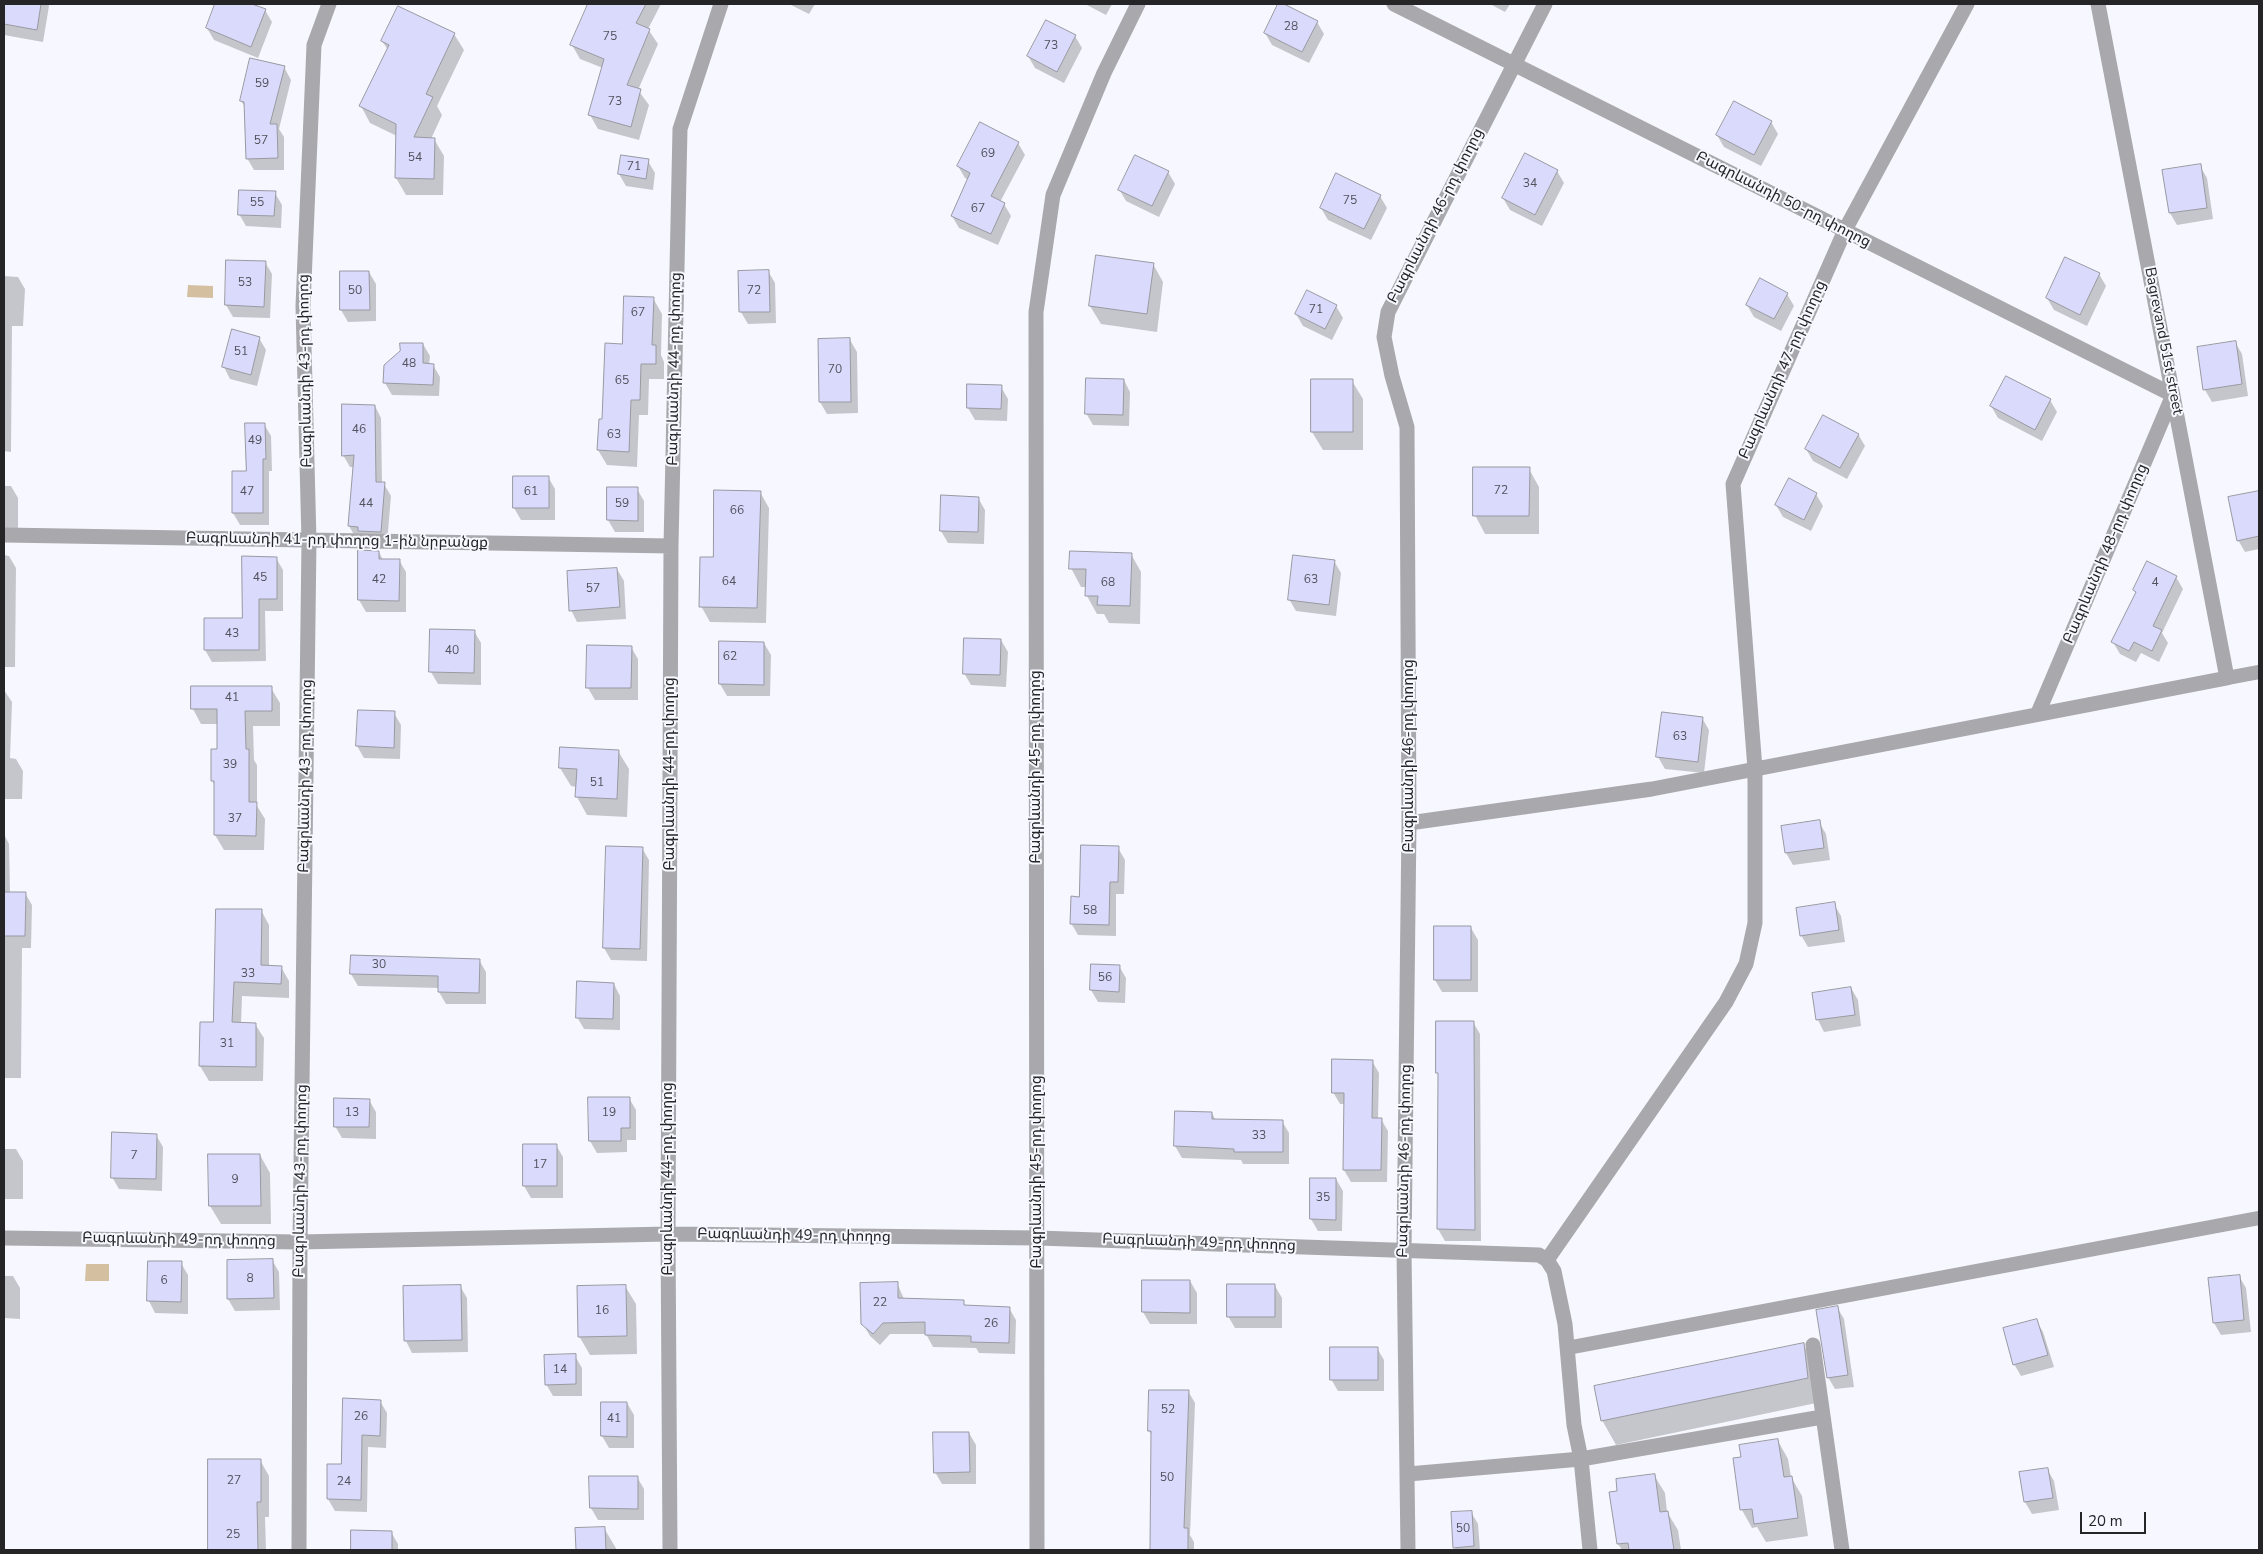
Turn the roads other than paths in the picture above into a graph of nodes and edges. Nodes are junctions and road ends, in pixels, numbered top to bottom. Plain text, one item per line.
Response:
1 (329, 4) edge
2 (721, 4) edge
3 (1138, 4) edge
4 (1394, 4) edge
5 (1545, 4) edge
6 (1967, 4) edge
7 (2098, 4) edge
8 (1514, 64) junction
9 (1845, 230) junction
10 (2173, 395) junction
11 (4, 536) edge
12 (309, 541) junction
13 (671, 546) junction
14 (2259, 672) edge
15 (2227, 678) junction
16 (2038, 713) junction
17 (1755, 769) junction
18 (1409, 824) junction
19 (2259, 1218) edge
20 (668, 1234) junction
21 (4, 1238) edge
22 (1038, 1238) junction
23 (300, 1242) junction
24 (1404, 1250) junction
25 (1547, 1260) junction
26 (1813, 1345) dead end
27 (1567, 1348) junction
28 (1822, 1417) junction
29 (1580, 1459) junction
30 (1408, 1474) junction
31 (299, 1550) edge
32 (670, 1550) edge
33 (1036, 1550) edge
34 (1408, 1550) edge
35 (1590, 1550) edge
36 (1842, 1550) edge

1 - 12 street, Բագրևանդի 43-րդ փողոց
2 - 13 street, Բագրևանդի 44-րդ փողոց
3 - 22 street, Բագրևանդի 45-րդ փողոց
4 - 8 street, Բագրևանդի 50-րդ փողոց
5 - 8 street, Բագրևանդի 46-րդ փողոց
6 - 9 street, Բագրևանդի 47-րդ փողոց
7 - 10 street, Bagrevand 51st street
8 - 9 street, Բագրևանդի 50-րդ փողոց
8 - 18 street, Բագրևանդի 46-րդ փողոց
9 - 10 street, Բագրևանդի 50-րդ փողոց
9 - 17 street, Բագրևանդի 47-րդ փողոց
10 - 15 street, Bagrevand 51st street
10 - 16 street, Բագրևանդի 48-րդ փողոց
11 - 12 street, Բագրևանդի 41-րդ փողոց 1-ին նրբանցք
12 - 13 street, Բագրևանդի 41-րդ փողոց 1-ին նրբանցք
12 - 23 street, Բագրևանդի 43-րդ փողոց
13 - 20 street, Բագրևանդի 44-րդ փողոց
14 - 15 lane
15 - 16 street
16 - 17 street
17 - 18 street
17 - 25 street, Բագրևանդի 47-րդ փողոց
18 - 24 street, Բագրևանդի 46-րդ փողոց
19 - 27 lane
20 - 22 street, Բագրևանդի 49-րդ փողոց
20 - 23 street, Բագրևանդի 49-րդ փողոց
20 - 32 street, Բագրևանդի 44-րդ փողոց
21 - 23 street, Բագրևանդի 49-րդ փողոց
22 - 24 street, Բագրևանդի 49-րդ փողոց
22 - 33 street, Բագրևանդի 45-րդ փողոց
23 - 31 street, Բագրևանդի 43-րդ փողոց
24 - 25 street, Բագրևանդի 49-րդ փողոց
24 - 30 street, Բագրևանդի 46-րդ փողոց
25 - 27 street
26 - 28 street
27 - 29 street
28 - 29 street
28 - 36 street
29 - 30 street
29 - 35 street
30 - 34 street, Բագրևանդի 46-րդ փողոց

